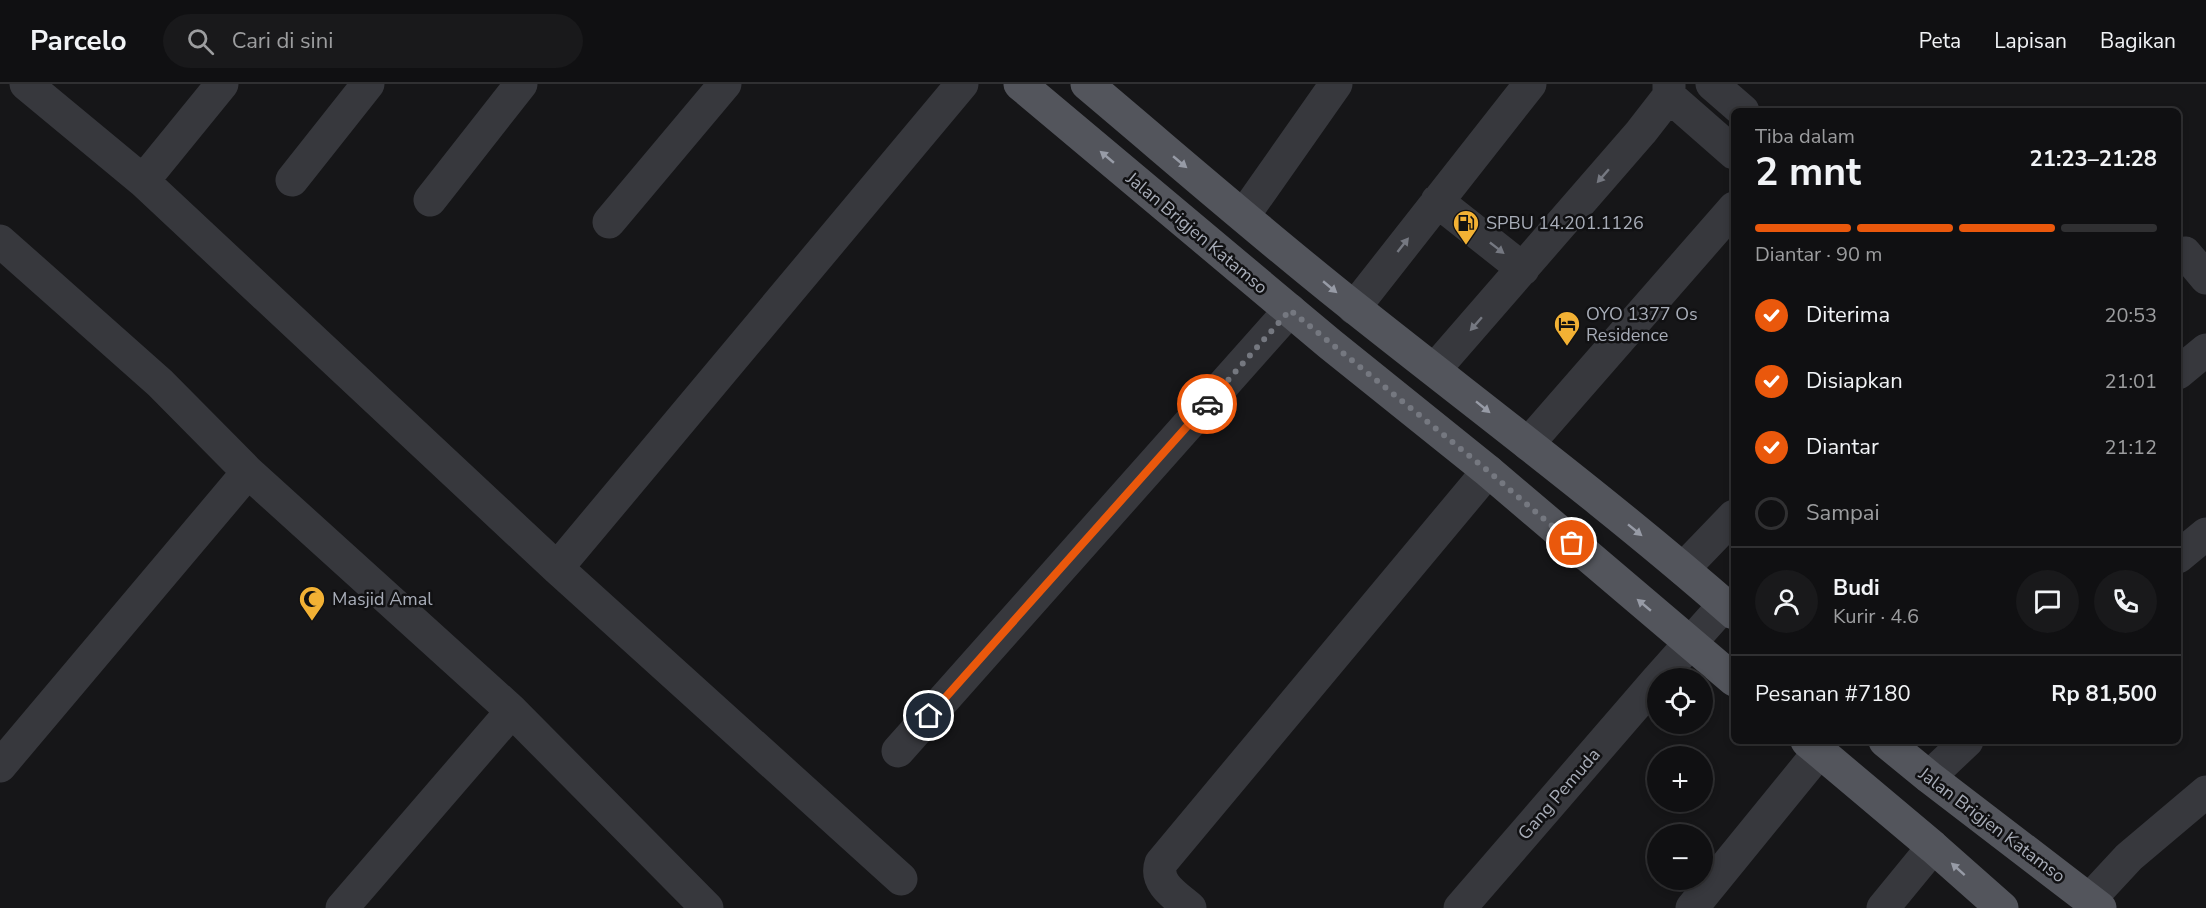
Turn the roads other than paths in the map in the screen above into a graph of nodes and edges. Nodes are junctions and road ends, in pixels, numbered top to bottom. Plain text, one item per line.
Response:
1 (26, 84) edge
2 (222, 84) edge
3 (368, 84) edge
4 (521, 84) edge
5 (725, 84) edge
6 (962, 84) edge
7 (1020, 84) edge
8 (1087, 84) edge
9 (1336, 84) edge
10 (1530, 84) edge
11 (1713, 84) edge
12 (1669, 90) edge
13 (1740, 108) edge
14 (1731, 150) edge
15 (292, 180) dead end
16 (143, 181) junction
17 (430, 200) dead end
18 (1437, 201) junction
19 (1731, 211) edge
20 (1244, 215) junction
21 (609, 222) dead end
22 (0, 241) edge
23 (2185, 253) dead end
24 (1523, 269) junction
25 (2206, 278) edge
26 (1354, 308) junction
27 (1290, 310) junction
28 (1330, 344) junction
29 (2206, 350) edge
30 (1436, 369) junction
31 (2181, 371) edge
32 (1528, 444) junction
33 (1488, 471) junction
34 (248, 472) junction
35 (1731, 519) edge
36 (2206, 534) edge
37 (2181, 555) edge
38 (557, 568) junction
39 (1683, 569) junction
40 (1729, 608) edge
41 (1689, 643) junction
42 (1667, 668) edge
43 (1731, 678) edge
44 (1647, 692) edge
45 (512, 711) junction
46 (1889, 744) edge
47 (1964, 744) edge
48 (1813, 746) edge
49 (898, 751) dead end
50 (0, 766) edge
51 (1929, 777) junction
52 (2206, 792) edge
53 (1933, 847) junction
54 (901, 879) dead end
55 (2095, 904) edge
56 (342, 908) edge
57 (707, 908) edge
58 (1190, 908) edge
59 (1460, 908) edge
60 (1692, 908) edge
61 (1883, 908) edge
62 (2002, 908) edge

1 - 16 street
2 - 16 street
3 - 15 street
4 - 17 street
5 - 21 street
6 - 38 street
27 -> 7 main road, Jalan Brigjen Katamso
8 -> 20 main road
9 - 20 street
10 - 18 street
11 - 13 street
12 - 14 street
12 -> 24 street
16 - 38 street
18 -> 24 street
26 -> 18 street
19 - 32 street
20 -> 26 main road
22 - 34 street
23 - 25 street
24 -> 30 street
26 - 28 main road
26 - 30 main road
27 - 28 main road, Jalan Brigjen Katamso
27 - 49 street
28 - 33 main road, Jalan Brigjen Katamso
29 - 31 street
30 -> 32 main road
32 -> 39 main road
41 -> 33 main road, Jalan Brigjen Katamso
33 - 58 street
34 - 45 street
34 - 50 street
35 - 39 street
36 - 37 street
38 - 54 street
39 - 40 main road
40 - 41 street, Gang Pemuda
41 - 42 street, Gang Pemuda
41 - 43 main road, Jalan Brigjen Katamso
44 - 59 street, Gang Pemuda
45 - 56 street
45 - 57 street
46 - 51 main road, Jalan Brigjen Katamso
47 - 51 street
48 - 53 main road
48 - 60 street
51 - 55 main road, Jalan Brigjen Katamso
52 - 55 street
53 - 61 street
62 -> 53 main road

